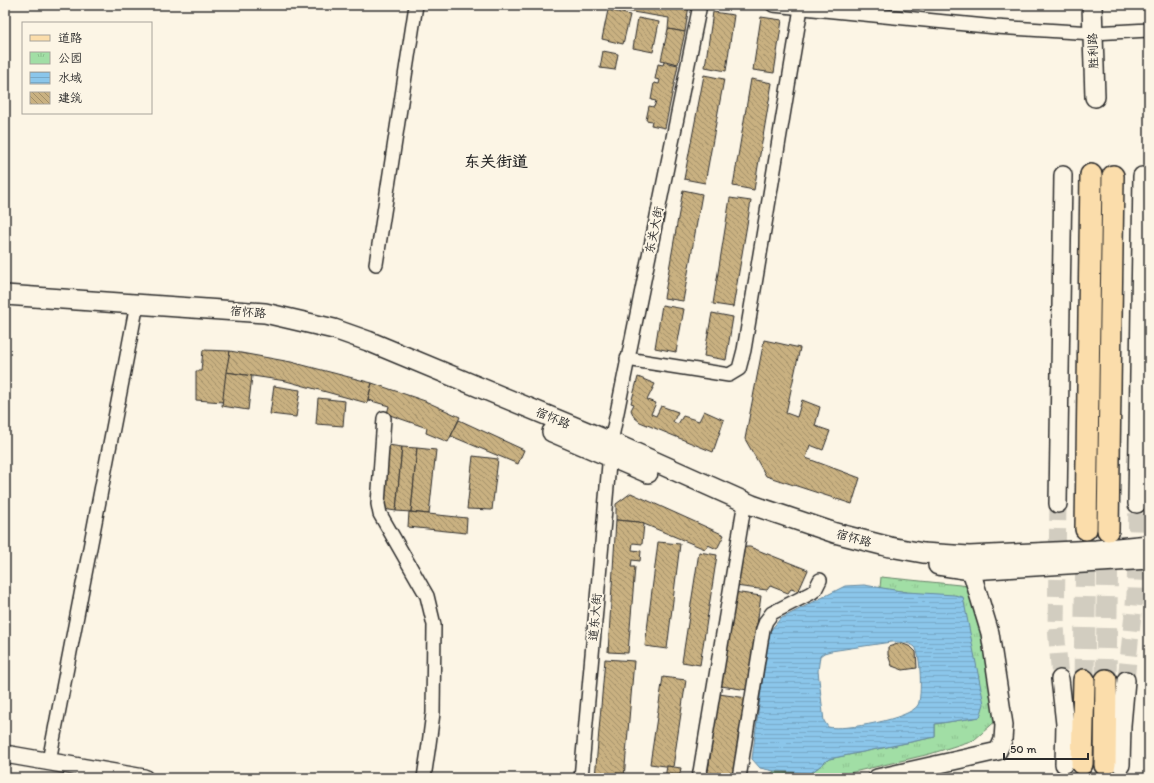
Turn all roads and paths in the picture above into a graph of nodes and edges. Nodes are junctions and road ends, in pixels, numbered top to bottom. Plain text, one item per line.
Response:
1 (416, 5) edge
2 (700, 5) edge
3 (773, 5) edge
4 (1092, 5) edge
5 (805, 7) edge
6 (1149, 30) edge
7 (1093, 34) junction
8 (1095, 97) dead end
9 (1063, 175) dead end
10 (1092, 176) dead end
11 (1113, 176) dead end
12 (1142, 176) dead end
13 (376, 264) dead end
14 (5, 295) edge
15 (5, 308) edge
16 (135, 314) junction
17 (627, 359) junction
18 (384, 418) dead end
19 (610, 449) junction
20 (1058, 504) tunnel mouth
21 (1137, 504) tunnel mouth
22 (743, 513) junction
23 (1086, 529) tunnel mouth
24 (1108, 530) tunnel mouth
25 (1149, 545) edge
26 (1095, 557) junction
27 (1149, 559) edge
28 (971, 570) junction
29 (820, 580) dead end
30 (1060, 679) tunnel mouth
31 (1084, 680) tunnel mouth
32 (1116, 680) tunnel mouth
33 (5, 754) edge
34 (49, 761) junction
35 (1073, 764) joint
36 (1113, 764) tunnel mouth
37 (144, 778) edge
38 (424, 778) edge
39 (581, 778) edge
40 (699, 778) edge
41 (739, 778) edge
42 (877, 778) edge

1 - 13 street
2 - 17 street, 东关大街
3 - 5 street
4 - 7 main road, 胜利路
5 - 7 street
5 - 17 street
6 - 7 street
7 - 8 main road, 胜利路
9 - 20 street
10 - 23 main road
11 - 24 main road
12 - 21 street
14 - 19 main road, 宿怀路
15 - 16 main road, 宿怀路
16 - 19 main road, 宿怀路
16 - 34 street
17 - 19 street, 东关大街
18 - 38 street
19 - 22 main road, 宿怀路
19 - 26 main road, 宿怀路
19 - 39 street, 道东大街
22 - 28 main road, 宿怀路
22 - 40 street
25 - 26 main road
26 - 27 main road
26 - 28 main road, 宿怀路
28 - 42 street
29 - 41 street
30 - 35 street
31 - 35 main road
32 - 36 main road
33 - 34 street
34 - 37 street

